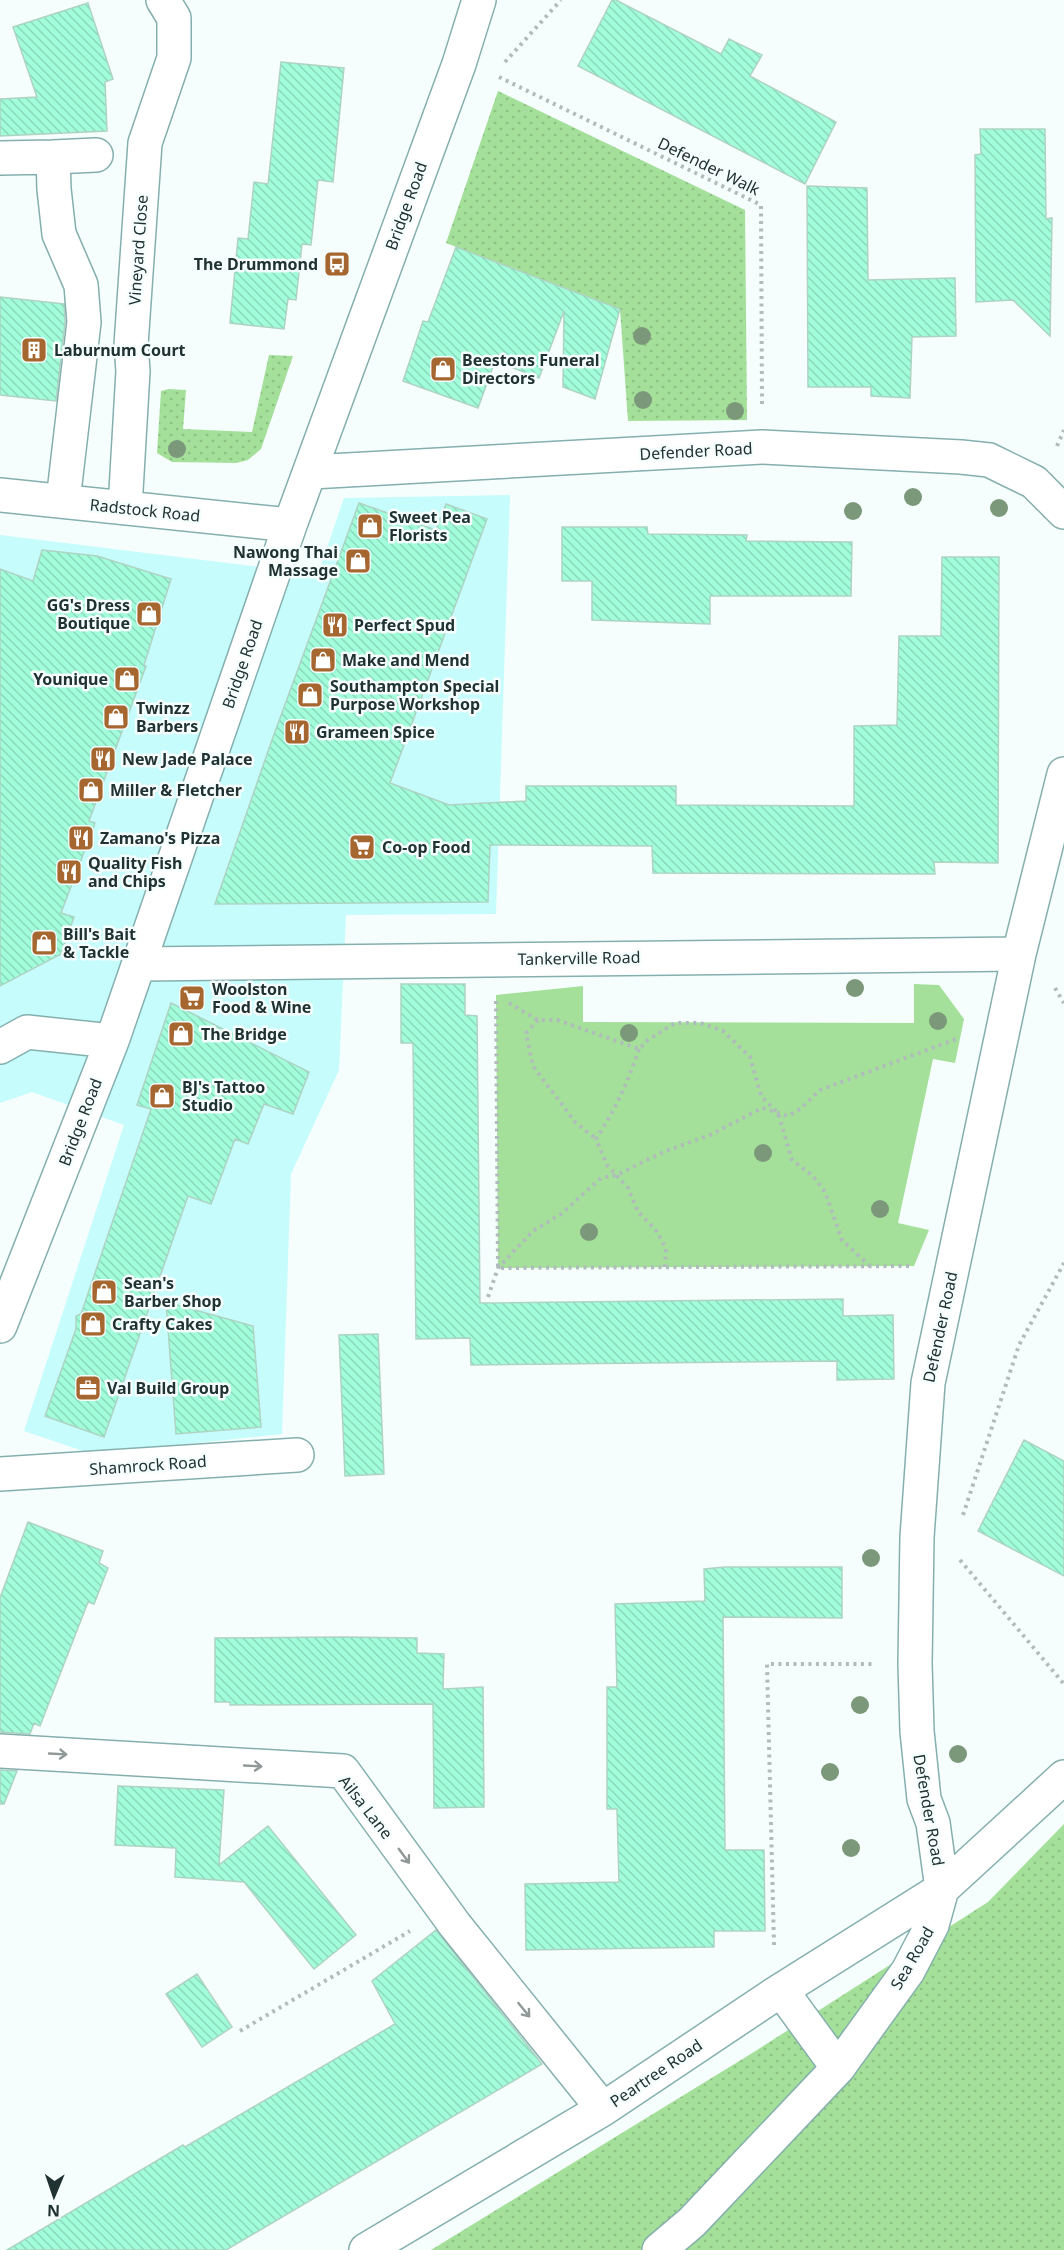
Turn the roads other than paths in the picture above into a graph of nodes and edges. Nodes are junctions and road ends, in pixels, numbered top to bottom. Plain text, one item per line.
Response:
1 (163, 0) edge
2 (479, 0) edge
3 (96, 155) dead end
4 (53, 157) junction
5 (0, 158) edge
6 (311, 472) junction
7 (0, 495) edge
8 (63, 501) junction
9 (124, 508) junction
10 (1064, 512) edge
11 (290, 525) junction
12 (1064, 774) edge
13 (1019, 954) junction
14 (139, 964) junction
15 (112, 1041) junction
16 (0, 1047) edge
17 (0, 1326) edge
18 (297, 1455) dead end
19 (0, 1474) edge
20 (0, 1751) edge
21 (1064, 1777) edge
22 (942, 1889) junction
23 (778, 1992) junction
24 (838, 2068) junction
25 (603, 2109) junction
26 (366, 2250) edge
27 (659, 2250) edge

1 - 9 street, Vineyard Close
2 - 6 street, Bridge Road
3 - 4 street
4 - 5 street
4 - 8 street
6 - 10 street, Defender Road
6 - 11 street, Bridge Road
7 - 8 street, Radstock Road
8 - 9 street, Radstock Road
9 - 11 street, Radstock Road
11 - 14 street, Bridge Road
12 - 13 street, Defender Road
13 - 14 street, Tankerville Road
13 - 22 street, Defender Road
14 - 15 street, Bridge Road
15 - 16 street
15 - 17 street, Bridge Road
18 - 19 street, Shamrock Road
20 -> 25 street, Ailsa Lane
21 - 22 street
22 - 23 street, Peartree Road
22 - 24 street, Sea Road
23 - 24 street
23 - 25 street, Peartree Road
24 - 27 street, Sea Road
25 - 26 street, Peartree Road

